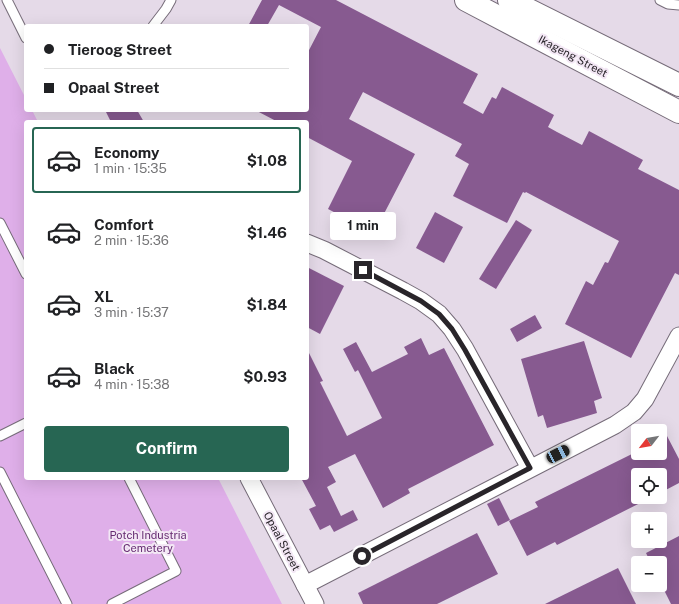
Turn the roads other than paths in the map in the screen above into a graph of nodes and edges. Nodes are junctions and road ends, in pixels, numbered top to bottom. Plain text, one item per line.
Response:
1 (7, 0) edge
2 (171, 0) edge
3 (466, 0) edge
4 (660, 0) edge
5 (679, 5) edge
6 (522, 12) edge
7 (154, 24) edge
8 (24, 34) edge
9 (600, 46) junction
10 (590, 65) junction
11 (679, 84) edge
12 (679, 112) edge
13 (0, 223) edge
14 (309, 244) edge
15 (24, 270) edge
16 (679, 336) edge
17 (24, 424) edge
18 (0, 436) edge
19 (530, 468) junction
20 (0, 472) edge
21 (130, 480) edge
22 (250, 480) edge
23 (305, 585) junction
24 (67, 604) edge
25 (112, 604) edge
26 (315, 604) edge

1 - 8 lane
2 - 7 lane
3 - 6 street, Ikageng Street
4 - 5 lane
6 - 9 street, Ikageng Street
6 - 10 street, Ikageng Street
9 - 10 street
9 - 11 street, Ikageng Street
10 - 12 street, Ikageng Street
13 - 15 lane
14 - 19 street
16 - 19 street
17 - 18 lane
19 - 23 street
20 - 24 lane
21 - 25 lane
22 - 23 street, Opaal Street
23 - 26 street, Opaal Street

